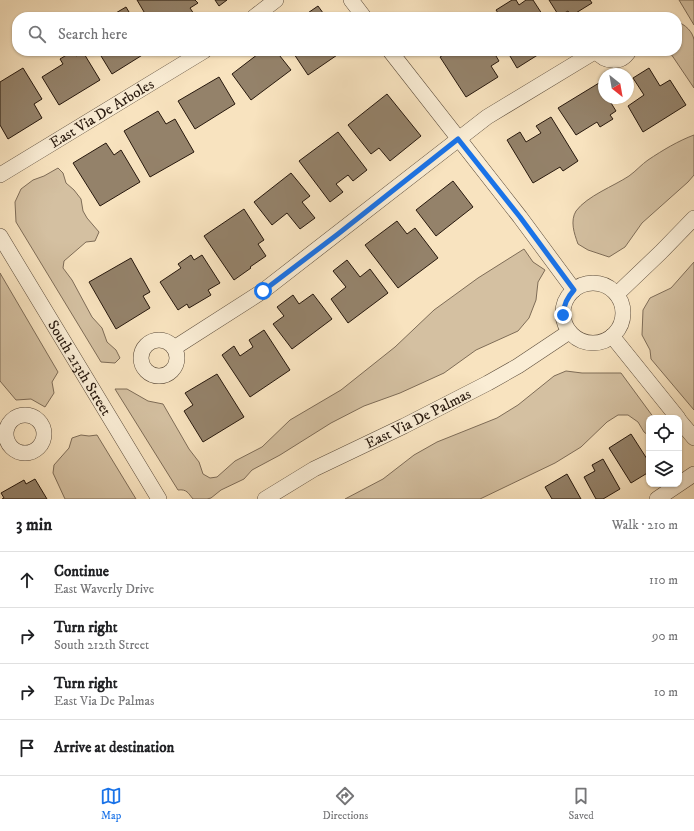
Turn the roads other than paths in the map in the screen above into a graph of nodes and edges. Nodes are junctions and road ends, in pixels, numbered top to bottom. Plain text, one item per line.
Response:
1 (276, 0) edge
2 (351, 0) edge
3 (260, 12) edge
4 (360, 12) edge
5 (196, 56) edge
6 (394, 56) edge
7 (588, 56) edge
8 (600, 56) edge
9 (624, 56) edge
10 (458, 139) junction
11 (0, 175) edge
12 (694, 218) edge
13 (0, 236) edge
14 (574, 290) junction
15 (617, 294) junction
16 (569, 332) junction
17 (612, 336) junction
18 (174, 348) dead end
19 (675, 415) edge
20 (682, 424) edge
21 (694, 438) edge
22 (694, 474) edge
23 (159, 499) edge
24 (264, 499) edge
25 (657, 499) edge

1 - 3 street
2 - 4 street
5 - 11 street, East Via De Arboles
6 - 10 street
7 - 10 street
8 - 9 street
10 - 14 street
10 - 18 street
12 - 15 street
13 - 23 street, South 213th Street
14 - 15 street
14 - 16 street
15 - 17 street
16 - 17 street
16 - 24 street, East Via De Palmas
17 - 19 street
20 - 21 street
22 - 25 street

